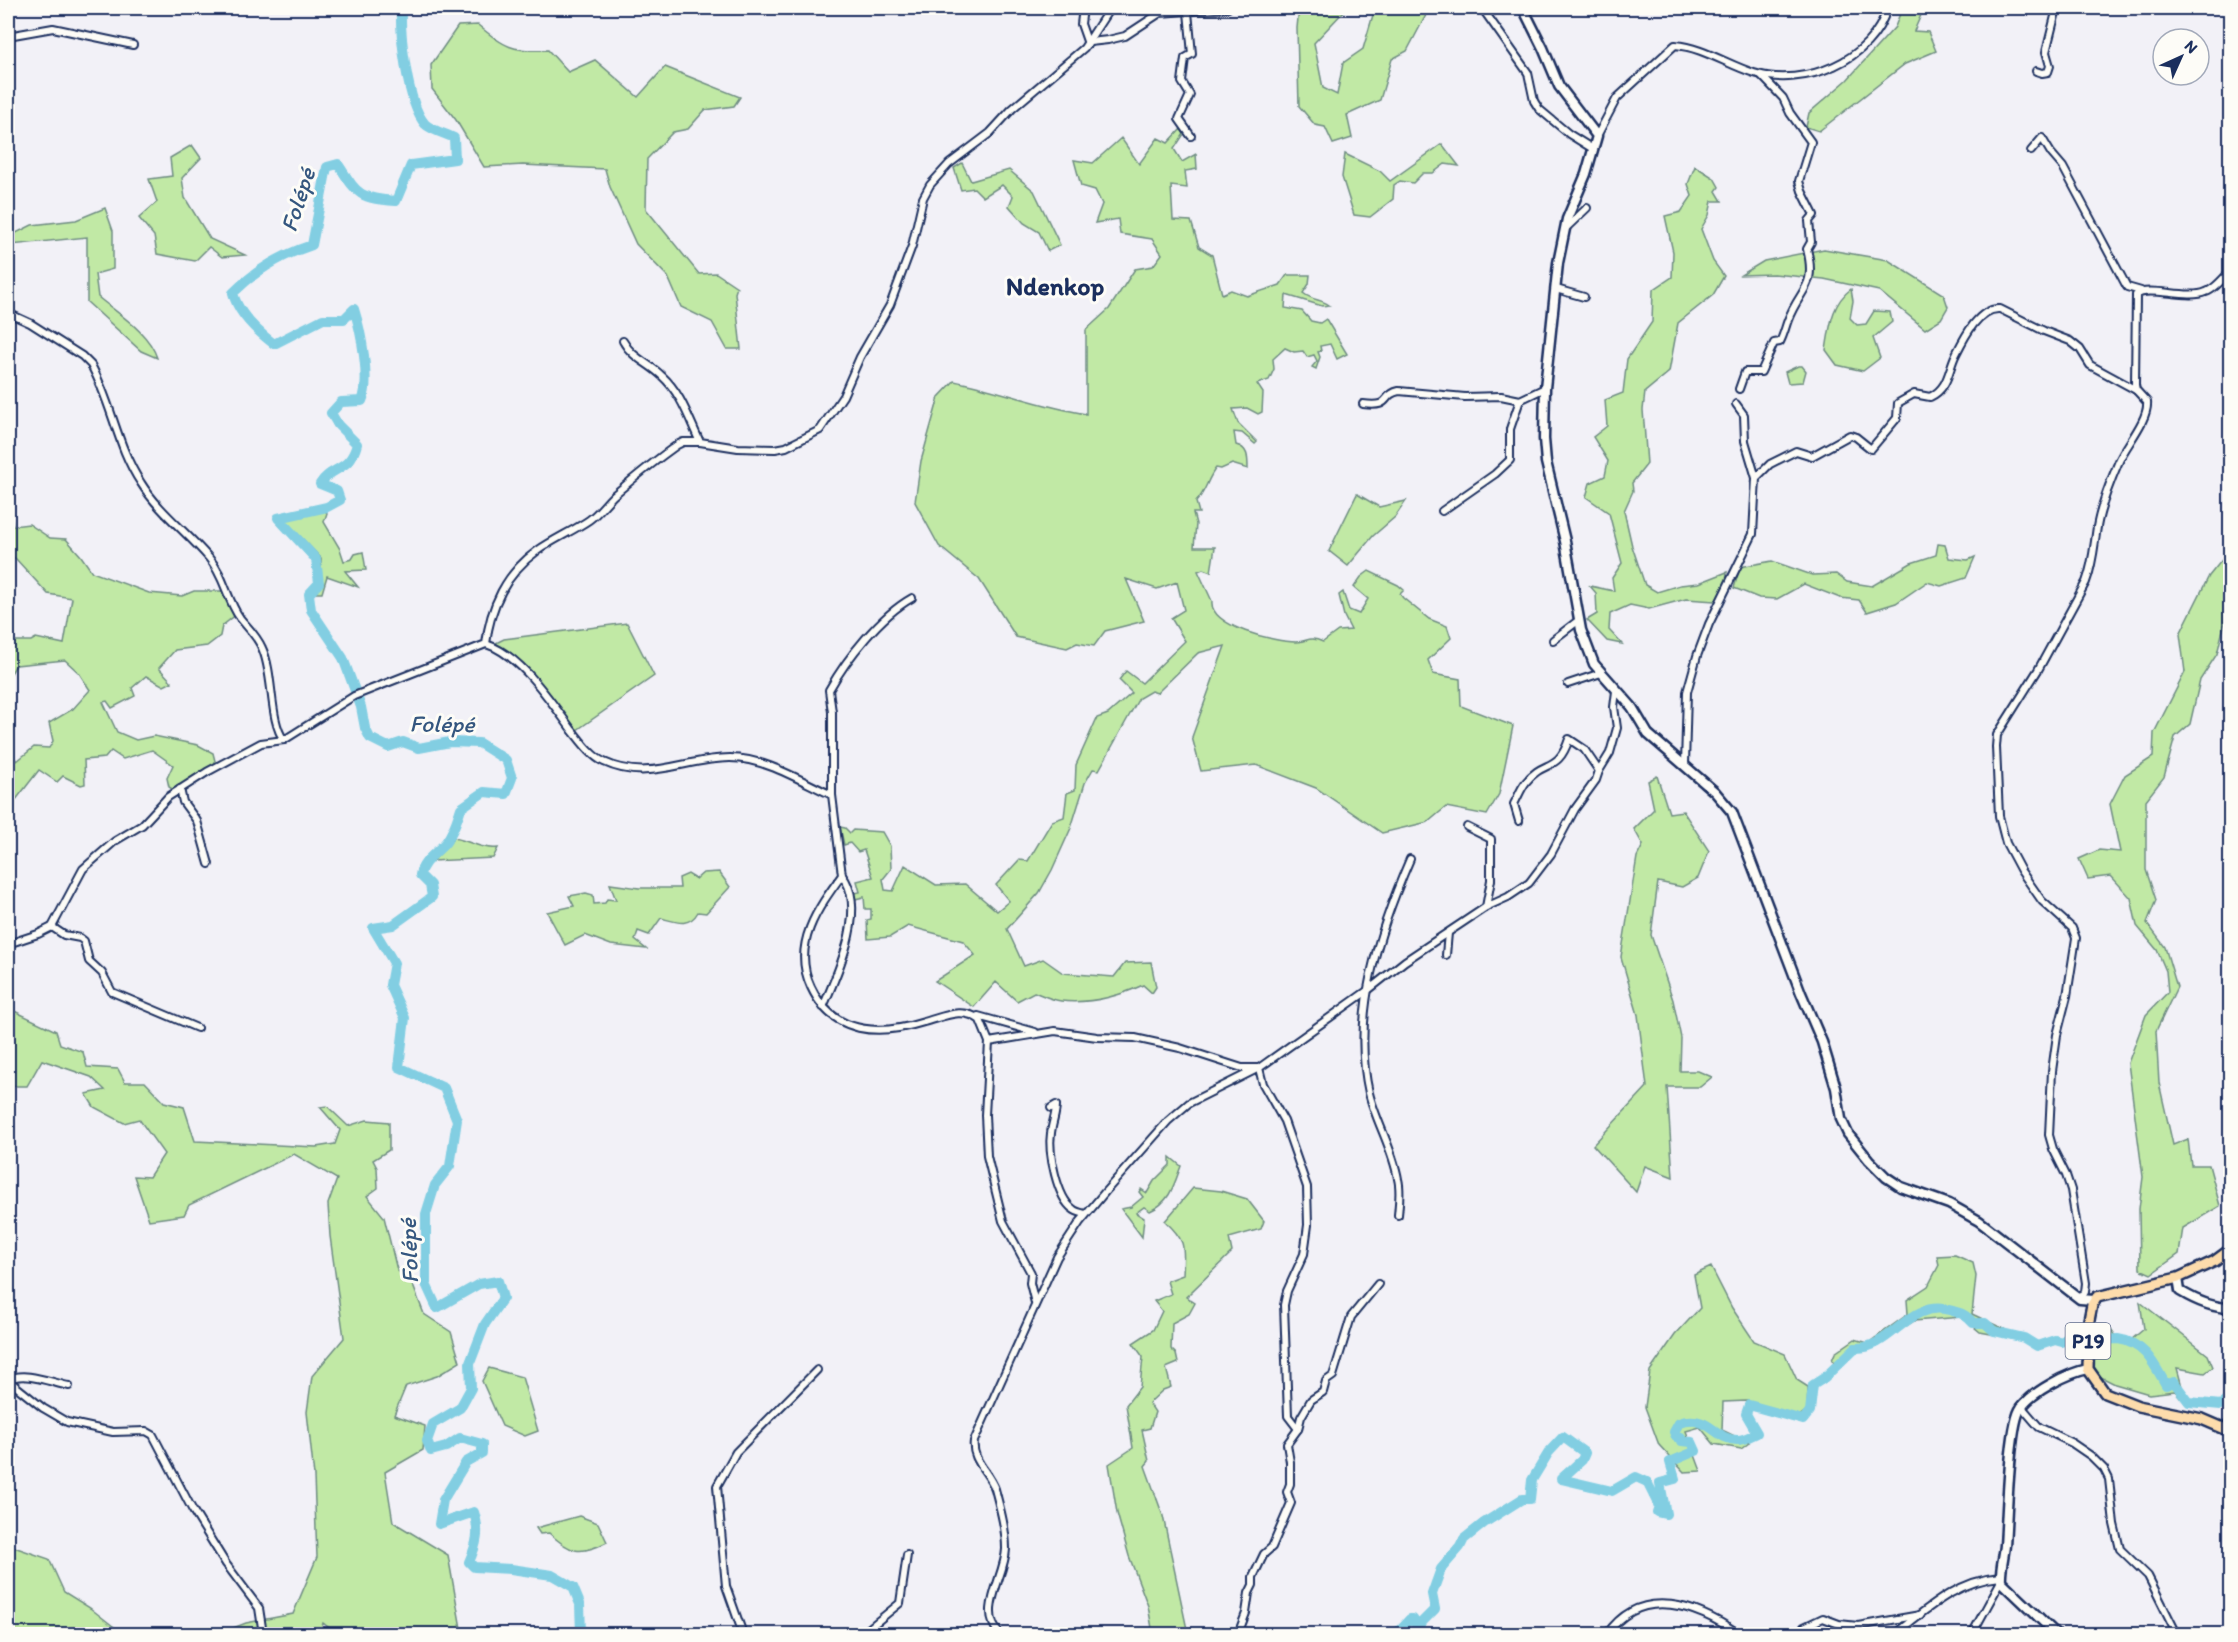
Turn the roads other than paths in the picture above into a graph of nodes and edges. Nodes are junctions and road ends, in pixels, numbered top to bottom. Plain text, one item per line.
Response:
1 (1083, 8) edge
2 (1110, 8) edge
3 (1228, 8) edge
4 (1482, 8) edge
5 (1523, 8) edge
6 (1887, 8) edge
7 (2056, 8) edge
8 (1188, 12) junction
9 (8, 36) edge
10 (1089, 43) junction
11 (133, 45) dead end
12 (2036, 72) dead end
13 (1761, 75) junction
14 (1191, 136) dead end
15 (1597, 136) junction
16 (1593, 149) junction
17 (2031, 151) dead end
18 (1587, 208) dead end
19 (1565, 228) junction
20 (2230, 271) edge
21 (1556, 289) junction
22 (2142, 292) junction
23 (1584, 297) dead end
24 (8, 313) edge
25 (623, 341) dead end
26 (1545, 388) junction
27 (1738, 389) dead end
28 (2136, 390) junction
29 (1520, 400) junction
30 (1363, 404) dead end
31 (1736, 404) dead end
32 (700, 442) junction
33 (1756, 478) junction
34 (1442, 511) dead end
35 (912, 598) dead end
36 (1579, 620) junction
37 (1553, 640) dead end
38 (486, 644) junction
39 (1601, 673) junction
40 (1568, 684) dead end
41 (1616, 691) junction
42 (284, 740) junction
43 (1685, 765) junction
44 (1599, 771) junction
45 (180, 789) junction
46 (832, 795) junction
47 (1518, 820) dead end
48 (1467, 827) dead end
49 (1410, 858) dead end
50 (209, 864) dead end
51 (842, 875) junction
52 (1486, 907) junction
53 (52, 927) junction
54 (1448, 933) junction
55 (8, 944) edge
56 (1446, 955) dead end
57 (1367, 991) junction
58 (823, 1007) junction
59 (975, 1016) junction
60 (197, 1028) dead end
61 (1038, 1033) junction
62 (989, 1042) junction
63 (1259, 1068) junction
64 (1051, 1108) dead end
65 (1086, 1214) junction
66 (1398, 1215) dead end
67 (2230, 1250) edge
68 (2178, 1278) junction
69 (1378, 1284) dead end
70 (2080, 1299) junction
71 (2094, 1300) junction
72 (1035, 1303) junction
73 (2230, 1308) edge
74 (817, 1370) dead end
75 (2088, 1370) junction
76 (8, 1380) edge
77 (69, 1386) dead end
78 (2021, 1406) junction
79 (1298, 1429) junction
80 (2230, 1431) edge
81 (907, 1556) dead end
82 (2001, 1579) junction
83 (1920, 1615) junction
84 (263, 1635) edge
85 (743, 1635) edge
86 (862, 1635) edge
87 (1000, 1635) edge
88 (1238, 1635) edge
89 (1607, 1635) edge
90 (1739, 1635) edge
91 (1779, 1635) edge
92 (1793, 1635) edge
93 (1798, 1635) edge
94 (1895, 1635) edge
95 (1972, 1635) edge
96 (2056, 1635) edge
97 (2177, 1635) edge

1 - 10 street
2 - 10 street
3 - 8 street
4 - 16 street
5 - 15 street
6 - 13 street
7 - 12 street
8 - 10 street
8 - 14 street
9 - 11 street
10 - 32 street
13 - 15 street
13 - 27 street
15 - 16 street
16 - 19 street
17 - 22 street
18 - 19 street
19 - 21 street
20 - 22 street
21 - 23 street
21 - 26 street
22 - 28 street
24 - 42 street
25 - 32 street
26 - 29 street
26 - 36 street
28 - 33 street
28 - 70 street
29 - 30 street
29 - 34 street
31 - 33 street
32 - 38 street
33 - 43 street
35 - 46 street
36 - 37 street
36 - 39 street
38 - 42 street
38 - 46 street
39 - 40 street
39 - 41 street
41 - 43 street
41 - 44 street
42 - 45 street
43 - 70 street
44 - 47 street
44 - 52 street
45 - 50 street
45 - 53 street
46 - 51 street
48 - 52 street
49 - 57 street
51 - 58 street
51 - 58 street
52 - 54 street
53 - 55 street
53 - 60 street
54 - 56 street
54 - 57 street
57 - 63 street
57 - 66 street
58 - 59 street
59 - 61 street
59 - 62 street
61 - 62 street
61 - 63 street
62 - 72 street
63 - 65 street
63 - 79 street
64 - 65 street
65 - 72 street
67 - 68 main road, P19
68 - 71 main road, P19
68 - 73 street
69 - 79 street
70 - 71 street
71 - 75 main road, P19
72 - 87 street
74 - 85 street
75 - 78 street
75 - 80 main road, P19
76 - 77 street
76 - 84 street
78 - 82 street
78 - 97 street
79 - 88 street
81 - 86 street
82 - 83 street
82 - 95 street
82 - 96 street
83 - 93 street
83 - 94 street
89 - 90 street
91 - 92 street

